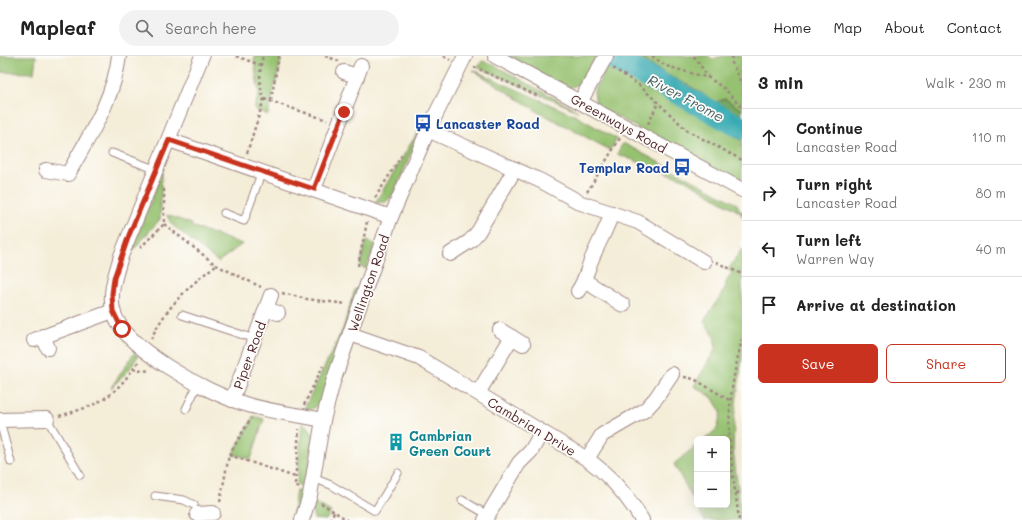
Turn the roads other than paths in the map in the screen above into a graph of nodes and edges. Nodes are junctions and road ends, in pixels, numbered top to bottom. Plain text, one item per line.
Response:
1 (119, 56) edge
2 (202, 56) edge
3 (465, 56) edge
4 (495, 56) edge
5 (604, 59) edge
6 (344, 72) dead end
7 (580, 102) junction
8 (428, 130) junction
9 (169, 140) junction
10 (112, 153) dead end
11 (158, 167) junction
12 (515, 169) junction
13 (46, 170) dead end
14 (262, 171) junction
15 (314, 189) junction
16 (742, 190) edge
17 (224, 213) dead end
18 (612, 213) junction
19 (391, 217) junction
20 (458, 253) dead end
21 (704, 262) road end
22 (271, 294) road end
23 (623, 305) dead end
24 (113, 311) junction
25 (182, 315) dead end
26 (350, 334) junction
27 (512, 337) dead end
28 (255, 339) junction
29 (42, 341) dead end
30 (672, 374) road end
31 (198, 384) junction
32 (478, 393) junction
33 (232, 400) junction
34 (186, 410) dead end
35 (47, 419) joint
36 (323, 420) junction
37 (0, 421) edge
38 (542, 432) junction
39 (587, 459) junction
40 (11, 462) dead end
41 (398, 473) dead end
42 (80, 475) dead end
43 (313, 478) junction
44 (155, 496) dead end
45 (462, 500) dead end
46 (196, 513) edge
47 (213, 513) road end
48 (487, 518) edge
49 (302, 520) edge
50 (642, 520) edge

1 - 13 street
2 - 9 street
3 - 8 street, Wellington Road
4 - 7 street, Greenways Road
5 - 7 street
6 - 15 street
7 - 16 street, Greenways Road
8 - 12 street
8 - 19 street, Wellington Road
9 - 11 street
9 - 14 street
10 - 11 lane
11 - 24 street
12 - 18 street
12 - 20 street
14 - 15 street
14 - 17 lane
15 - 19 street
18 - 21 street
18 - 23 street
19 - 26 street, Wellington Road
22 - 28 street, Piper Road
24 - 29 street
24 - 31 street
25 - 28 lane
26 - 32 street, Cambrian Drive
26 - 36 street, Wellington Road
27 - 32 street, Cambrian Drive
28 - 33 street, Piper Road
30 - 39 street, Cambrian Drive
31 - 33 street
31 - 34 lane
32 - 38 street, Cambrian Drive
33 - 36 street
35 - 37 street
35 - 42 lane
36 - 43 street, Wellington Road
37 - 40 lane
38 - 39 street, Cambrian Drive
38 - 48 street
39 - 50 street, Cambrian Drive
41 - 43 lane
43 - 49 street, Wellington Road
44 - 46 lane
45 - 48 lane
46 - 47 street

